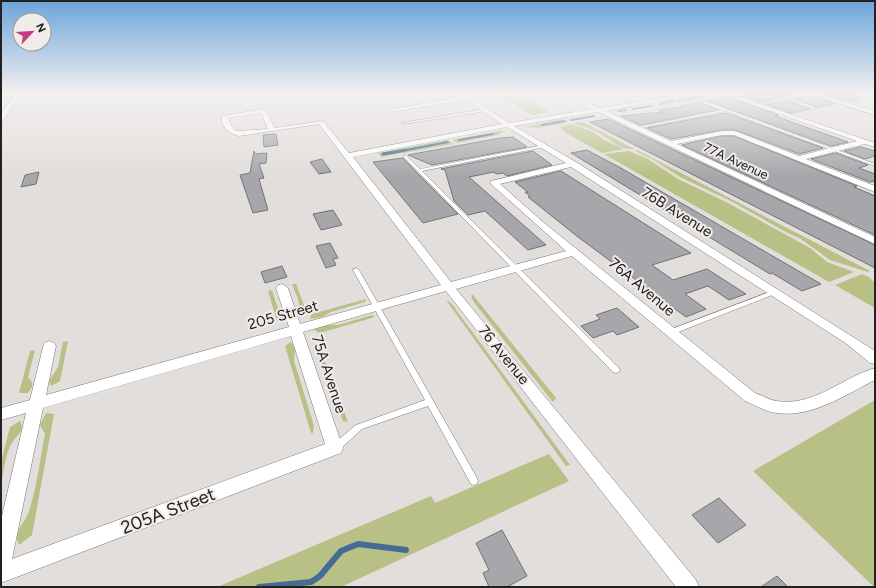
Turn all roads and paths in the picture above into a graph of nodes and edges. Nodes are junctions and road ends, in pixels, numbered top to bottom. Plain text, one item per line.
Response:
1 (226, 121) edge
2 (268, 121) edge
3 (414, 121) edge
4 (503, 121) edge
5 (531, 121) edge
6 (622, 121) edge
7 (669, 121) edge
8 (757, 121) edge
9 (806, 121) edge
10 (404, 123) dead end
11 (508, 125) junction
12 (636, 128) junction
13 (272, 130) junction
14 (875, 141) edge
15 (866, 142) junction
16 (670, 144) junction
17 (875, 145) edge
18 (544, 146) junction
19 (833, 150) junction
20 (347, 156) junction
21 (405, 156) dead end
22 (799, 158) junction
23 (573, 164) junction
24 (875, 165) edge
25 (419, 170) junction
26 (875, 189) edge
27 (875, 241) edge
28 (575, 252) junction
29 (516, 269) junction
30 (356, 270) dead end
31 (449, 286) junction
32 (282, 288) dead end
33 (776, 292) junction
34 (376, 306) junction
35 (296, 329) junction
36 (671, 332) junction
37 (49, 346) dead end
38 (875, 359) edge
39 (616, 370) dead end
40 (875, 373) edge
41 (429, 402) junction
42 (36, 404) junction
43 (1, 414) edge
44 (335, 448) junction
45 (474, 481) dead end
46 (1, 563) edge
47 (1, 573) edge
48 (689, 587) edge

1 - 13 street
2 - 13 street
3 - 10 lane
4 - 11 street, 76B Avenue
5 - 11 street
6 - 12 street, 77A Avenue
7 - 12 lane
8 - 19 lane
9 - 15 street
11 - 18 street, 76B Avenue
11 - 20 street
12 - 16 street, 77A Avenue
13 - 20 street, 76 Avenue
14 - 15 street
15 - 17 street
15 - 19 street
16 - 22 street
16 - 27 street, 77A Avenue
18 - 23 street, 76B Avenue
18 - 25 lane
19 - 22 street
19 - 24 lane
20 - 31 street, 76 Avenue
21 - 25 lane
22 - 26 street
23 - 28 street, 76A Avenue
23 - 33 street, 76B Avenue
25 - 29 lane
28 - 29 street, 205 Street
28 - 36 street, 76A Avenue
29 - 31 street, 205 Street
29 - 39 lane
30 - 34 lane
31 - 34 street, 205 Street
31 - 48 street, 76 Avenue
32 - 35 street, 75A Avenue
33 - 36 lane
33 - 38 street, 76B Avenue
34 - 35 street, 205 Street
34 - 41 lane
35 - 42 street, 205 Street
35 - 44 street, 75A Avenue
36 - 40 street, 76A Avenue
37 - 42 street
41 - 44 lane
41 - 45 lane
42 - 43 street, 205 Street
42 - 46 street
44 - 47 street, 205A Street

